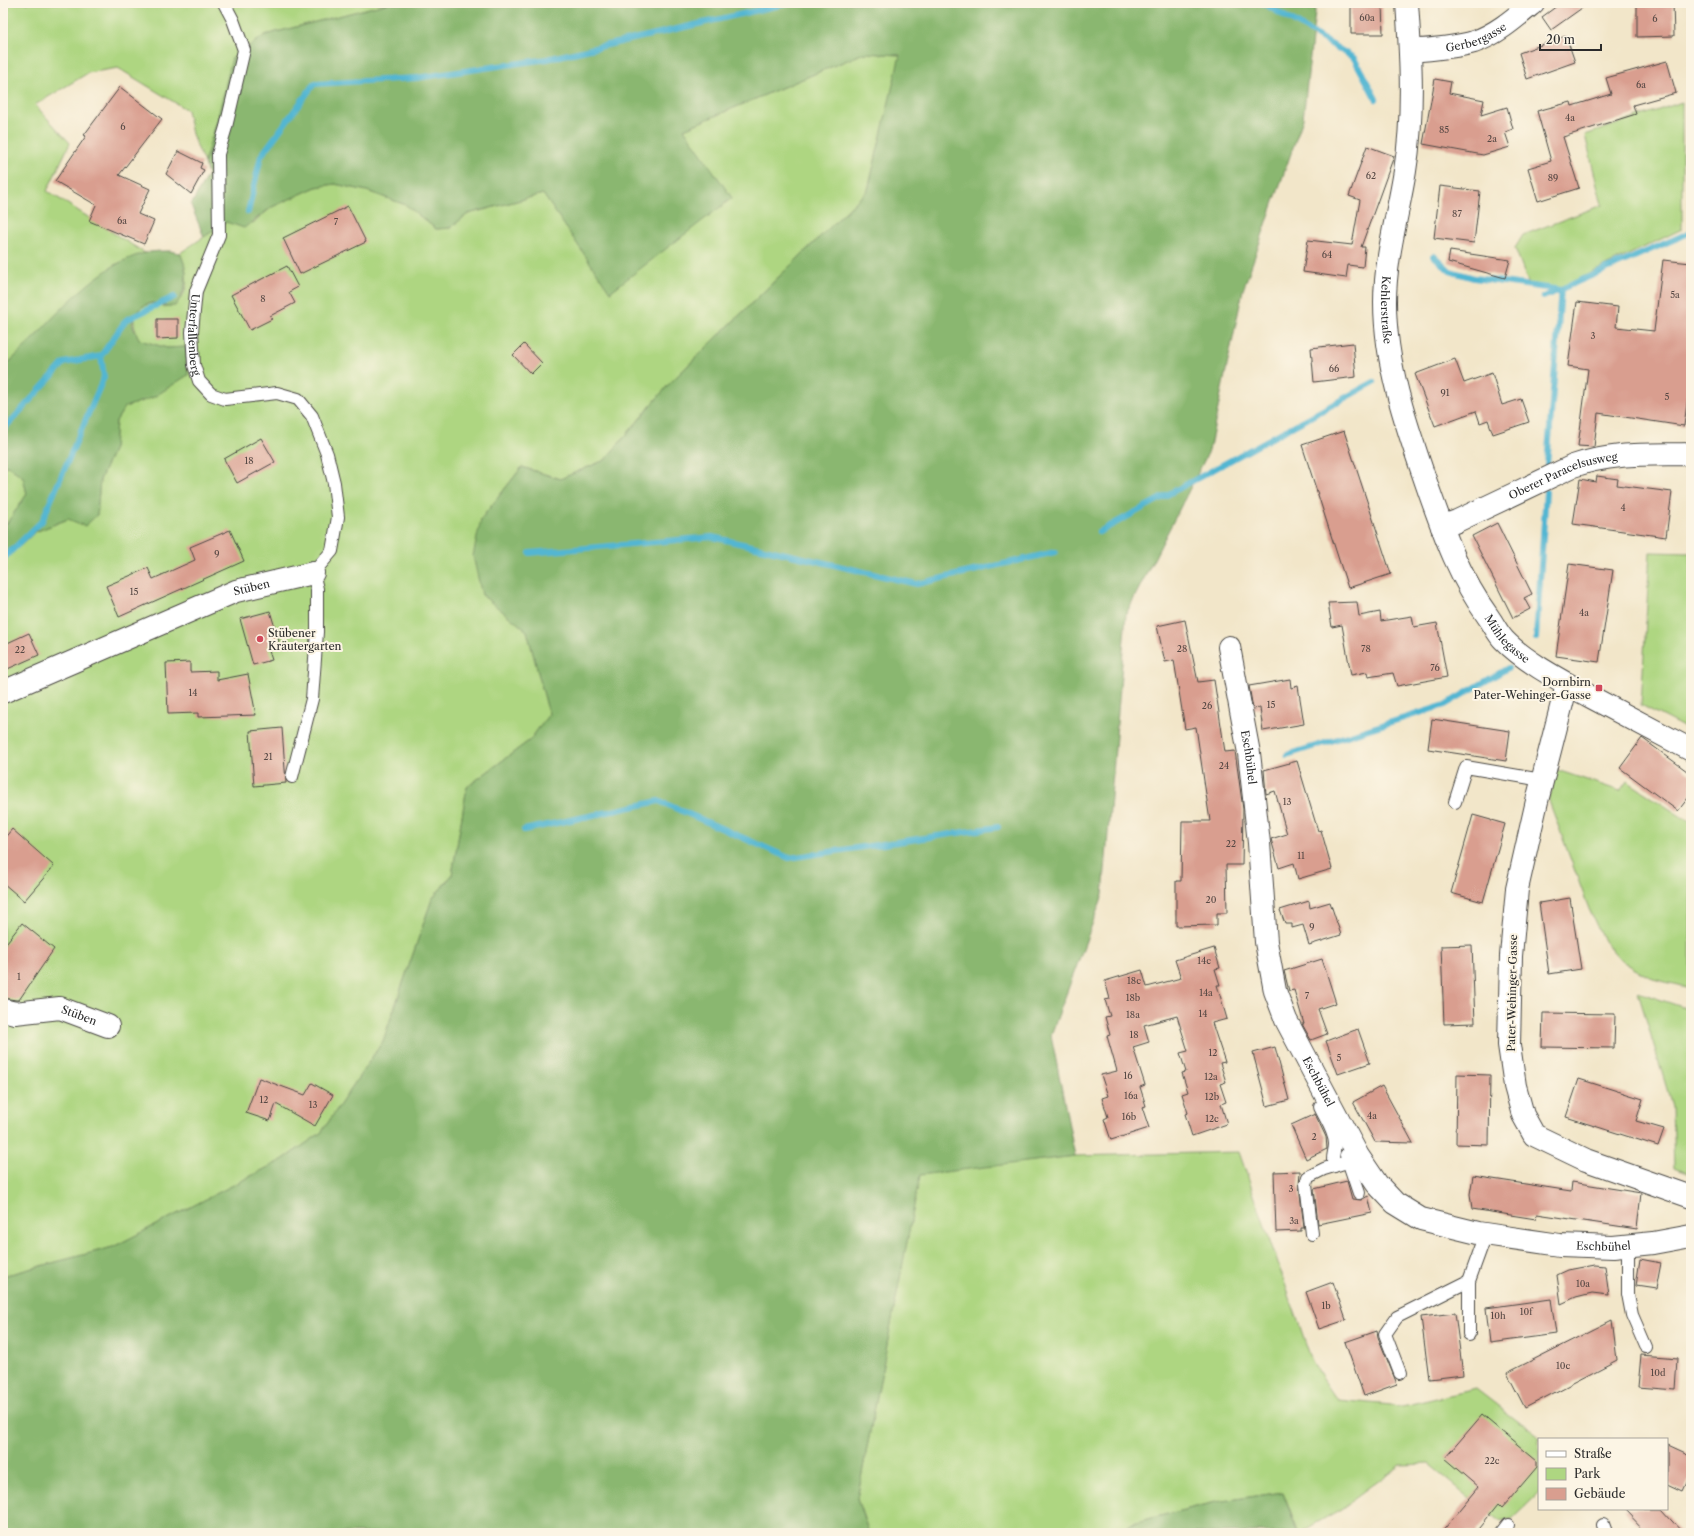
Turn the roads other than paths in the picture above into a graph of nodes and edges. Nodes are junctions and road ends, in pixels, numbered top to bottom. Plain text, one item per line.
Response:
1 (224, 3) edge
2 (1407, 3) edge
3 (1533, 3) edge
4 (1410, 52) junction
5 (1691, 454) edge
6 (1442, 527) junction
7 (1454, 560) joint
8 (313, 572) junction
9 (1229, 647) dead end
10 (1567, 684) junction
11 (3, 692) edge
12 (1691, 750) edge
13 (292, 777) dead end
14 (1542, 780) junction
15 (1456, 802) dead end
16 (3, 1010) edge
17 (108, 1026) dead end
18 (1320, 1107) dead end
19 (1347, 1135) junction
20 (1347, 1162) junction
21 (1334, 1166) junction
22 (1359, 1193) dead end
23 (1691, 1197) edge
24 (1312, 1234) dead end
25 (1486, 1234) junction
26 (1691, 1236) edge
27 (1628, 1246) junction
28 (1469, 1281) junction
29 (1469, 1334) dead end
30 (1646, 1347) dead end
31 (1400, 1373) dead end

1 - 8 lane, Unterfallenberg
2 - 4 street, Kehlerstraße
3 - 4 street, Gerbergasse
4 - 6 street, Kehlerstraße
5 - 6 street, Oberer Paracelsusweg
6 - 7 street, Kehlerstraße
7 - 10 street, Mühlegasse
8 - 11 street, Stüben
8 - 13 lane
9 - 19 street, Eschbühel
10 - 12 street, Mühlegasse
10 - 14 street, Pater-Wehinger-Gasse
14 - 15 lane
14 - 23 street, Pater-Wehinger-Gasse
16 - 17 street, Stüben
18 - 21 lane
19 - 20 lane
19 - 25 street, Eschbühel
20 - 21 lane
20 - 22 lane
21 - 24 lane
25 - 27 street, Eschbühel
25 - 28 lane
26 - 27 street, Eschbühel
27 - 30 lane
28 - 29 lane
28 - 31 lane

